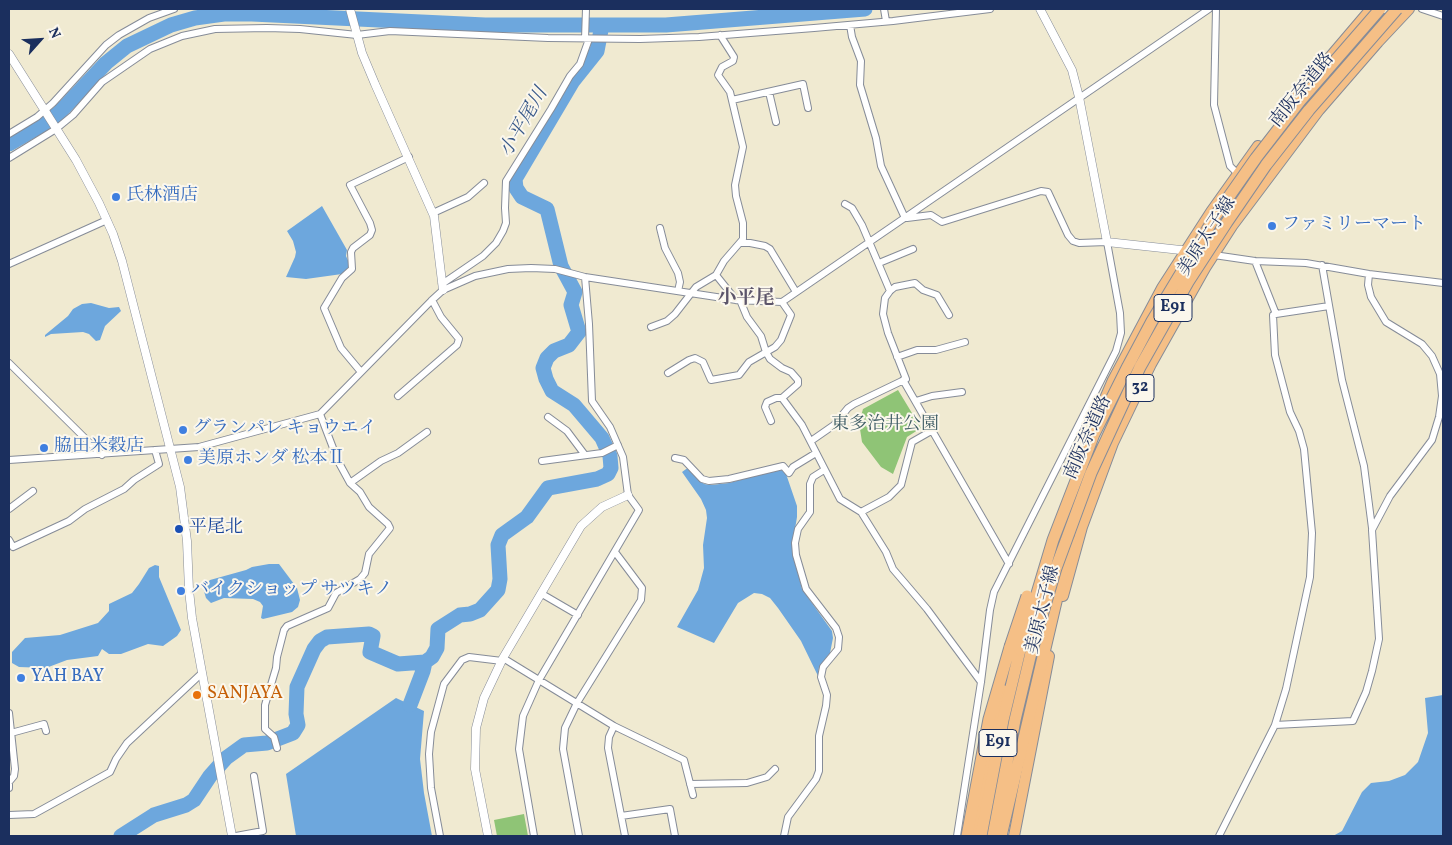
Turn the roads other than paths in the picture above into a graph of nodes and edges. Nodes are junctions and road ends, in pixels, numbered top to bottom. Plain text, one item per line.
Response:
1 (174, 9) edge
2 (350, 9) edge
3 (586, 9) edge
4 (884, 9) edge
5 (990, 9) edge
6 (1040, 9) edge
7 (1209, 9) edge
8 (1216, 9) edge
9 (1371, 9) edge
10 (1380, 9) edge
11 (1397, 9) edge
12 (1409, 9) edge
13 (1422, 9) edge
14 (1443, 16) edge
15 (886, 21) junction
16 (850, 24) junction
17 (357, 33) junction
18 (720, 35) junction
19 (587, 38) junction
20 (9, 54) edge
21 (769, 92) junction
22 (1079, 97) junction
23 (732, 100) junction
24 (808, 108) dead end
25 (45, 112) junction
26 (776, 122) dead end
27 (55, 127) junction
28 (9, 134) edge
29 (408, 157) junction
30 (9, 158) edge
31 (1237, 173) junction
32 (484, 183) dead end
33 (845, 204) dead end
34 (433, 213) junction
35 (906, 218) junction
36 (107, 220) junction
37 (660, 228) dead end
38 (870, 241) junction
39 (1107, 242) junction
40 (741, 243) junction
41 (913, 249) dead end
42 (1185, 251) junction
43 (1214, 255) junction
44 (1255, 261) junction
45 (879, 263) junction
46 (9, 264) edge
47 (1322, 265) junction
48 (1369, 274) junction
49 (716, 275) junction
50 (585, 277) junction
51 (1443, 283) edge
52 (442, 287) junction
53 (678, 291) junction
54 (890, 291) junction
55 (692, 292) junction
56 (796, 292) junction
57 (432, 300) junction
58 (738, 300) junction
59 (782, 302) junction
60 (1329, 306) junction
61 (1276, 314) junction
62 (949, 315) dead end
63 (651, 327) dead end
64 (965, 342) dead end
65 (766, 352) junction
66 (897, 357) junction
67 (9, 363) edge
68 (361, 372) junction
69 (668, 373) dead end
70 (903, 380) junction
71 (962, 392) dead end
72 (398, 396) dead end
73 (782, 398) junction
74 (916, 401) junction
75 (320, 414) junction
76 (548, 417) dead end
77 (771, 421) dead end
78 (933, 430) junction
79 (427, 432) dead end
80 (1094, 434) junction
81 (811, 441) junction
82 (617, 445) junction
83 (155, 450) junction
84 (170, 450) junction
85 (816, 453) junction
86 (102, 455) junction
87 (585, 455) junction
88 (675, 458) dead end
89 (9, 460) edge
90 (542, 460) dead end
91 (824, 470) junction
92 (1091, 473) junction
93 (350, 483) junction
94 (33, 491) dead end
95 (628, 495) junction
96 (9, 509) edge
97 (861, 512) junction
98 (1372, 530) junction
99 (9, 540) edge
100 (616, 552) junction
101 (1009, 564) junction
102 (542, 594) junction
103 (578, 616) junction
104 (503, 660) junction
105 (202, 673) junction
106 (539, 680) junction
107 (981, 682) junction
108 (577, 703) junction
109 (9, 718) edge
110 (1275, 725) junction
111 (614, 726) junction
112 (46, 732) dead end
113 (11, 733) junction
114 (277, 748) dead end
115 (775, 769) dead end
116 (254, 776) dead end
117 (690, 784) junction
118 (9, 788) edge
119 (693, 796) dead end
120 (9, 815) edge
121 (621, 816) junction
122 (234, 836) edge
123 (440, 836) edge
124 (488, 836) edge
125 (534, 836) edge
126 (579, 836) edge
127 (625, 836) edge
128 (675, 836) edge
129 (784, 836) edge
130 (957, 836) edge
131 (967, 836) edge
132 (974, 836) edge
133 (981, 836) edge
134 (993, 836) edge
135 (1001, 836) edge
136 (1014, 836) edge
137 (1219, 836) edge

1 - 25 street
2 - 17 street
3 - 19 street
4 - 15 street
5 - 15 street
6 - 22 street
7 - 22 street
8 - 31 street
9 - 31 main road, 美原太子線 / 32
10 - 80 highway, 南阪奈道路 / E91, bridge
11 - 92 highway, 南阪奈道路 / E91, bridge
12 - 43 main road, 美原太子線 / 32
13 - 14 street
15 - 16 street
16 - 18 street
16 - 35 street
17 - 19 street
17 - 27 street
17 - 29 street
18 - 19 street
18 - 23 street
19 - 52 street
20 - 25 street
21 - 23 street
21 - 24 street
21 - 26 street
22 - 35 street
22 - 39 street
23 - 40 street
25 - 27 street
25 - 28 street
27 - 30 street
27 - 36 street
29 - 34 street
29 - 68 street
31 - 42 main road, 美原太子線 / 32
32 - 34 street
33 - 38 street
34 - 52 street
35 - 38 street
35 - 39 street
36 - 46 street
36 - 84 street
37 - 53 street
38 - 45 street
38 - 56 street
39 - 42 street
39 - 101 street
40 - 49 street
40 - 56 street
41 - 45 street
42 - 43 street
42 - 132 main road, 美原太子線 / 32
43 - 44 street
43 - 136 main road, 美原太子線 / 32
44 - 47 street
44 - 61 street
45 - 54 street
47 - 48 street
47 - 60 street
48 - 51 street
48 - 98 street
49 - 55 street
49 - 58 street
50 - 52 street
50 - 53 street
50 - 82 street
52 - 57 street
53 - 55 street
54 - 62 street
54 - 66 street
55 - 58 street
55 - 63 street
56 - 59 street
57 - 68 street
57 - 72 street
58 - 59 street
58 - 65 street
59 - 65 street
60 - 61 street
60 - 98 street
61 - 110 street
64 - 66 street
65 - 69 street
65 - 73 street
66 - 70 street
67 - 86 street
68 - 75 street
70 - 74 street
70 - 81 street
71 - 74 street
73 - 77 street
73 - 81 street
74 - 78 street
75 - 84 street
75 - 93 street
76 - 87 street
78 - 97 street
78 - 101 street
79 - 93 street
80 - 131 highway, bridge
80 - 133 highway, 南阪奈道路 / E91, bridge
81 - 85 street
82 - 87 street
82 - 95 street
83 - 84 street
83 - 86 street
83 - 99 street
84 - 105 street
85 - 88 street
85 - 91 street
86 - 89 street
87 - 90 street
91 - 97 street
91 - 129 street
92 - 134 highway, 南阪奈道路 / E91, bridge
92 - 135 highway, bridge
93 - 114 street
94 - 96 street
95 - 100 street
95 - 102 street
97 - 107 street
98 - 110 street
100 - 103 street
100 - 108 street
101 - 107 street
102 - 103 street
102 - 104 street
103 - 106 street
104 - 106 street
104 - 123 street
104 - 124 street
105 - 120 street
105 - 122 street
106 - 108 street
106 - 125 street
107 - 130 street
108 - 111 street
108 - 126 street
109 - 113 street
110 - 137 street
111 - 117 street
111 - 121 street
112 - 113 street
113 - 118 street
115 - 117 street
116 - 122 street
117 - 119 street
121 - 127 street
121 - 128 street

